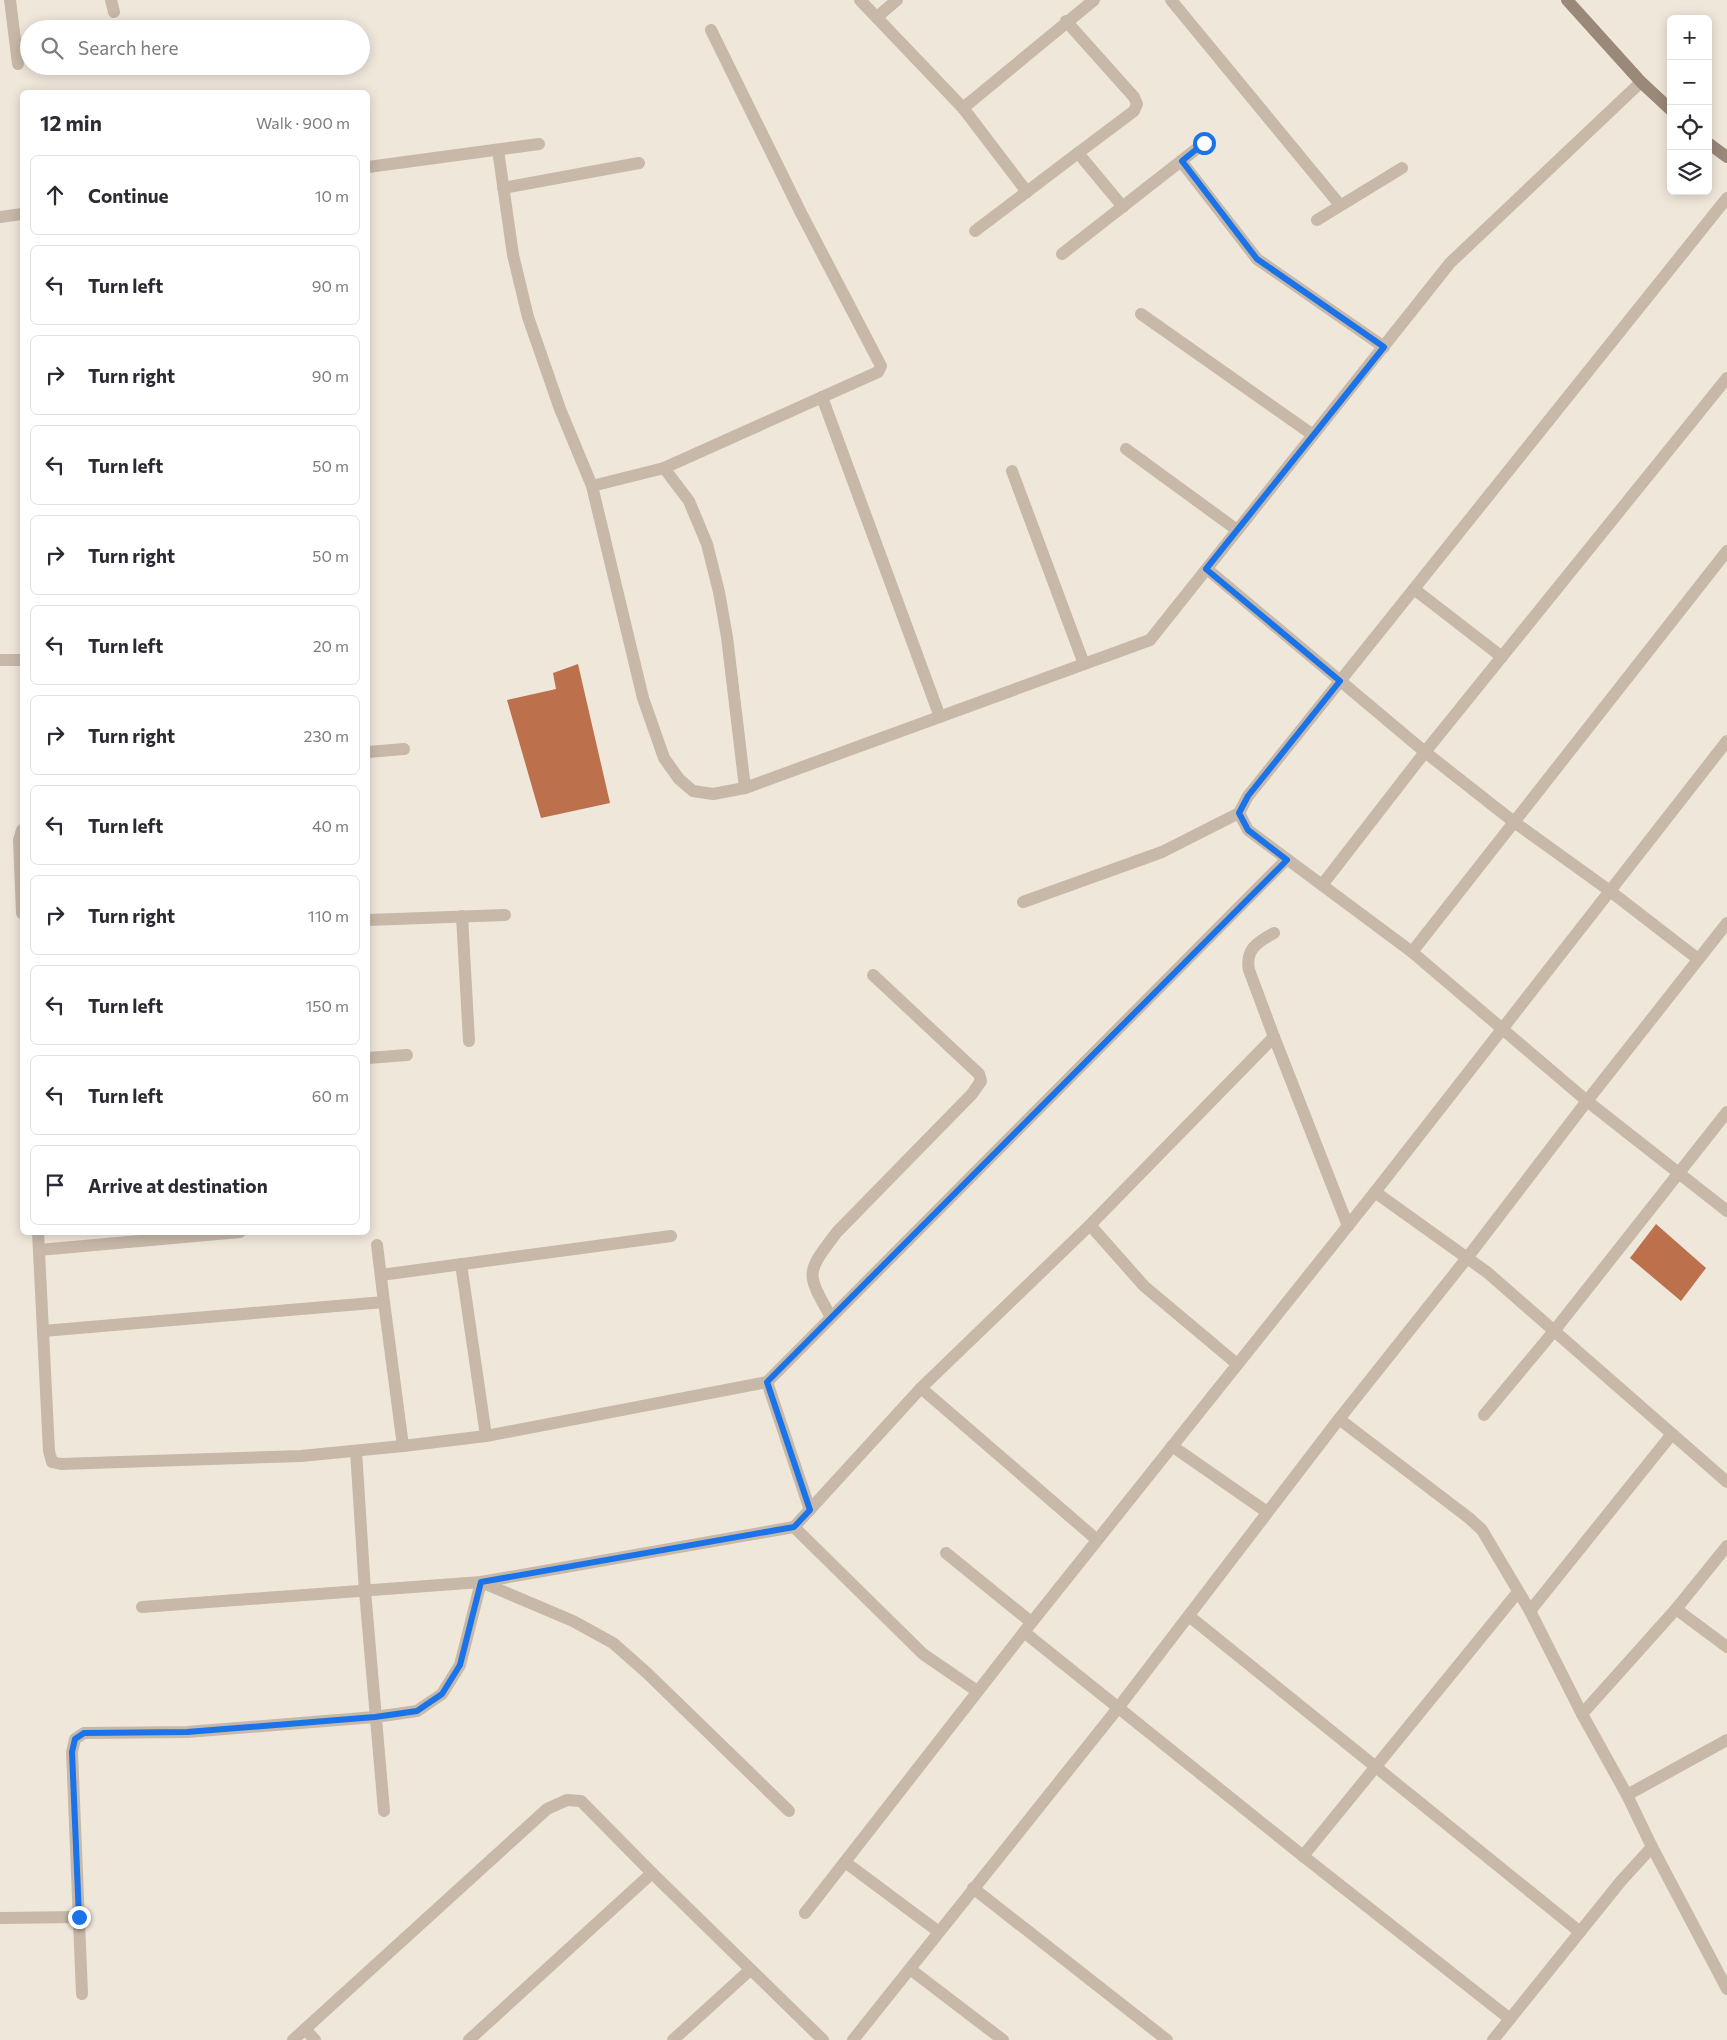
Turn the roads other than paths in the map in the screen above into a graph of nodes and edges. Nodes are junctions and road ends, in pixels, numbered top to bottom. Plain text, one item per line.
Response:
1 (10, 0) edge
2 (860, 0) edge
3 (897, 0) edge
4 (1094, 0) edge
5 (1171, 0) edge
6 (1567, 0) edge
7 (877, 17) junction
8 (1066, 21) junction
9 (711, 30) dead end
10 (18, 64) dead end
11 (1641, 82) junction
12 (1667, 106) edge
13 (963, 108) junction
14 (1204, 143) dead end
15 (539, 144) dead end
16 (1712, 146) edge
17 (498, 150) junction
18 (1078, 153) junction
19 (1727, 157) edge
20 (1182, 161) junction
21 (639, 163) dead end
22 (370, 167) edge
23 (1402, 168) dead end
24 (504, 188) junction
25 (1027, 192) junction
26 (1727, 198) edge
27 (1340, 205) junction
28 (1123, 207) junction
29 (20, 214) edge
30 (0, 217) edge
31 (1317, 220) dead end
32 (974, 232) dead end
33 (1062, 254) dead end
34 (1141, 314) dead end
35 (1384, 347) junction
36 (1727, 378) edge
37 (822, 397) junction
38 (1313, 435) junction
39 (1126, 449) dead end
40 (664, 468) junction
41 (1012, 471) dead end
42 (592, 486) junction
43 (1237, 530) junction
44 (1727, 551) edge
45 (1206, 569) junction
46 (1414, 589) junction
47 (1502, 657) junction
48 (0, 660) edge
49 (20, 660) edge
50 (1084, 664) junction
51 (1340, 681) junction
52 (940, 717) junction
53 (1727, 740) edge
54 (404, 750) dead end
55 (370, 752) edge
56 (1425, 752) junction
57 (745, 788) junction
58 (1239, 813) junction
59 (1514, 822) junction
60 (20, 837) edge
61 (1287, 860) junction
62 (20, 865) edge
63 (1322, 886) junction
64 (1610, 891) junction
65 (1023, 902) dead end
66 (505, 914) dead end
67 (462, 916) junction
68 (370, 920) edge
69 (1727, 923) edge
70 (1274, 933) dead end
71 (1412, 952) junction
72 (1698, 959) junction
73 (873, 975) dead end
74 (1502, 1030) junction
75 (1274, 1037) junction
76 (469, 1041) dead end
77 (406, 1056) dead end
78 (370, 1058) edge
79 (1587, 1101) junction
80 (1727, 1112) edge
81 (1679, 1174) junction
82 (1375, 1192) junction
83 (1727, 1211) edge
84 (1090, 1225) junction
85 (1348, 1226) junction
86 (38, 1235) edge
87 (206, 1235) edge
88 (671, 1236) dead end
89 (378, 1245) dead end
90 (39, 1250) junction
91 (1467, 1258) junction
92 (461, 1264) junction
93 (381, 1275) junction
94 (384, 1302) junction
95 (831, 1317) junction
96 (1554, 1330) junction
97 (43, 1331) junction
98 (1237, 1364) junction
99 (767, 1382) junction
100 (921, 1388) junction
101 (1484, 1415) dead end
102 (1338, 1419) junction
103 (1672, 1434) junction
104 (486, 1436) junction
105 (403, 1446) junction
106 (1172, 1446) junction
107 (356, 1451) junction
108 (1727, 1482) edge
109 (810, 1510) junction
110 (1267, 1512) junction
111 (794, 1527) junction
112 (1096, 1539) junction
113 (1727, 1546) edge
114 (946, 1553) dead end
115 (481, 1582) junction
116 (365, 1591) junction
117 (1518, 1592) junction
118 (142, 1607) dead end
119 (1676, 1609) junction
120 (1530, 1611) junction
121 (1189, 1616) junction
122 (1027, 1627) junction
123 (1727, 1647) edge
124 (977, 1691) junction
125 (1118, 1708) junction
126 (1582, 1714) junction
127 (375, 1717) junction
128 (1727, 1740) edge
129 (1376, 1766) junction
130 (1627, 1795) junction
131 (384, 1811) dead end
132 (789, 1811) dead end
133 (1652, 1847) junction
134 (1303, 1856) junction
135 (845, 1862) junction
136 (652, 1873) junction
137 (973, 1888) junction
138 (805, 1912) dead end
139 (79, 1917) junction
140 (0, 1918) edge
141 (939, 1932) junction
142 (1580, 1932) junction
143 (910, 1969) junction
144 (750, 1970) junction
145 (1727, 1990) edge
146 (82, 1994) dead end
147 (1510, 2019) junction
148 (305, 2029) junction
149 (293, 2040) edge
150 (315, 2040) edge
151 (469, 2040) edge
152 (673, 2040) edge
153 (822, 2040) edge
154 (853, 2040) edge
155 (1003, 2040) edge
156 (1167, 2040) edge
157 (1493, 2040) edge

1 - 10 street
2 - 7 street
3 - 7 street
4 - 8 street
5 - 27 street
6 - 11 street
7 - 13 street
8 - 13 street
8 - 18 street
9 - 37 street
11 - 12 street
11 - 35 street
13 - 25 street
14 - 20 street
15 - 17 street
16 - 19 street
17 - 22 street
17 - 24 street
18 - 25 street
18 - 28 street
20 - 28 street
20 - 35 street
21 - 24 street
23 - 27 street
24 - 42 street
25 - 32 street
26 - 46 street
27 - 31 street
28 - 33 street
29 - 30 street
34 - 38 street
35 - 38 street
36 - 47 street
37 - 40 street
37 - 52 street
38 - 43 street
39 - 43 street
40 - 42 street
40 - 57 street
41 - 50 street
42 - 57 street
43 - 45 street
44 - 59 street
45 - 50 street
45 - 51 street
46 - 47 street
46 - 51 street
47 - 56 street
48 - 49 street
50 - 52 street
51 - 56 street
51 - 58 street
52 - 57 street
53 - 64 street
54 - 55 street
56 - 59 street
56 - 63 street
58 - 61 street
58 - 65 street
59 - 64 street
59 - 71 street
60 - 62 street
61 - 63 street
61 - 95 street
63 - 71 street
64 - 72 street
64 - 74 street
66 - 67 street
67 - 68 street
67 - 76 street
69 - 72 street
70 - 75 street
71 - 74 street
72 - 79 street
73 - 95 street
74 - 79 street
74 - 82 street
75 - 84 street
75 - 85 street
77 - 78 street
79 - 81 street
79 - 91 street
80 - 81 street
81 - 83 street
81 - 96 street
82 - 85 street
82 - 91 street
84 - 98 street
84 - 100 street
85 - 98 street
86 - 90 street
87 - 90 street
88 - 92 street
89 - 93 street
90 - 97 street
91 - 96 street
91 - 102 street
92 - 93 street
92 - 104 street
93 - 94 street
94 - 97 street
94 - 105 street
95 - 99 street
96 - 101 street
96 - 103 street
97 - 107 street
98 - 106 street
99 - 104 street
99 - 109 street
100 - 109 street
100 - 112 street
102 - 110 street
102 - 117 street
103 - 108 street
103 - 120 street
104 - 105 street
105 - 107 street
106 - 110 street
106 - 112 street
107 - 116 street
109 - 111 street
110 - 121 street
111 - 115 street
111 - 124 street
112 - 122 street
113 - 119 street
114 - 122 street
115 - 116 street
115 - 127 street
115 - 132 street
116 - 118 street
116 - 127 street
117 - 120 street
117 - 129 street
119 - 123 street
119 - 126 street
120 - 126 street
121 - 125 street
121 - 129 street
122 - 124 street
122 - 125 street
124 - 135 street
125 - 134 street
125 - 137 street
126 - 130 street
127 - 131 street
127 - 139 street
128 - 130 street
129 - 134 street
129 - 142 street
130 - 133 street
133 - 142 street
133 - 145 street
134 - 147 street
135 - 138 street
135 - 141 street
136 - 144 street
136 - 148 street
136 - 151 street
137 - 141 street
137 - 156 street
139 - 140 street
139 - 146 street
141 - 143 street
142 - 147 street
143 - 154 street
143 - 155 street
144 - 152 street
144 - 153 street
147 - 157 street
148 - 149 street
148 - 150 street

